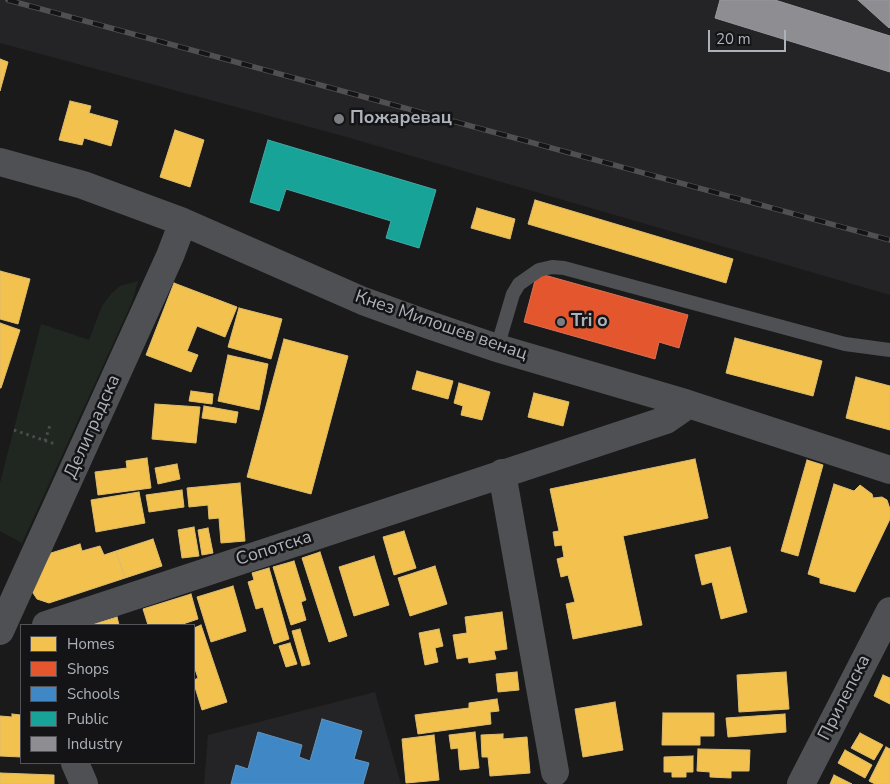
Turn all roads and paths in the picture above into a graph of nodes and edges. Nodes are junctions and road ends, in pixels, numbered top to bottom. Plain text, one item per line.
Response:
1 (0, 162) edge
2 (183, 222) junction
3 (497, 348) junction
4 (890, 350) edge
5 (685, 403) junction
6 (50, 425) dead end
7 (14, 430) dead end
8 (45, 441) junction
9 (58, 445) dead end
10 (890, 470) edge
11 (502, 473) junction
12 (890, 612) edge
13 (49, 624) edge
14 (7, 631) edge
15 (75, 764) edge
16 (555, 772) dead end
17 (84, 784) edge
18 (800, 784) edge

1 - 2 street, Кнез Милошев венац
2 - 3 street, Кнез Милошев венац
2 - 14 street, Делиградска
3 - 4 lane
3 - 5 street, Кнез Милошев венац
5 - 10 street, Кнез Милошев венац
5 - 11 street, Сопотска
6 - 8 path
7 - 8 path
8 - 9 path
11 - 13 street, Сопотска
11 - 16 street
12 - 18 street, Прилепска
15 - 17 street

